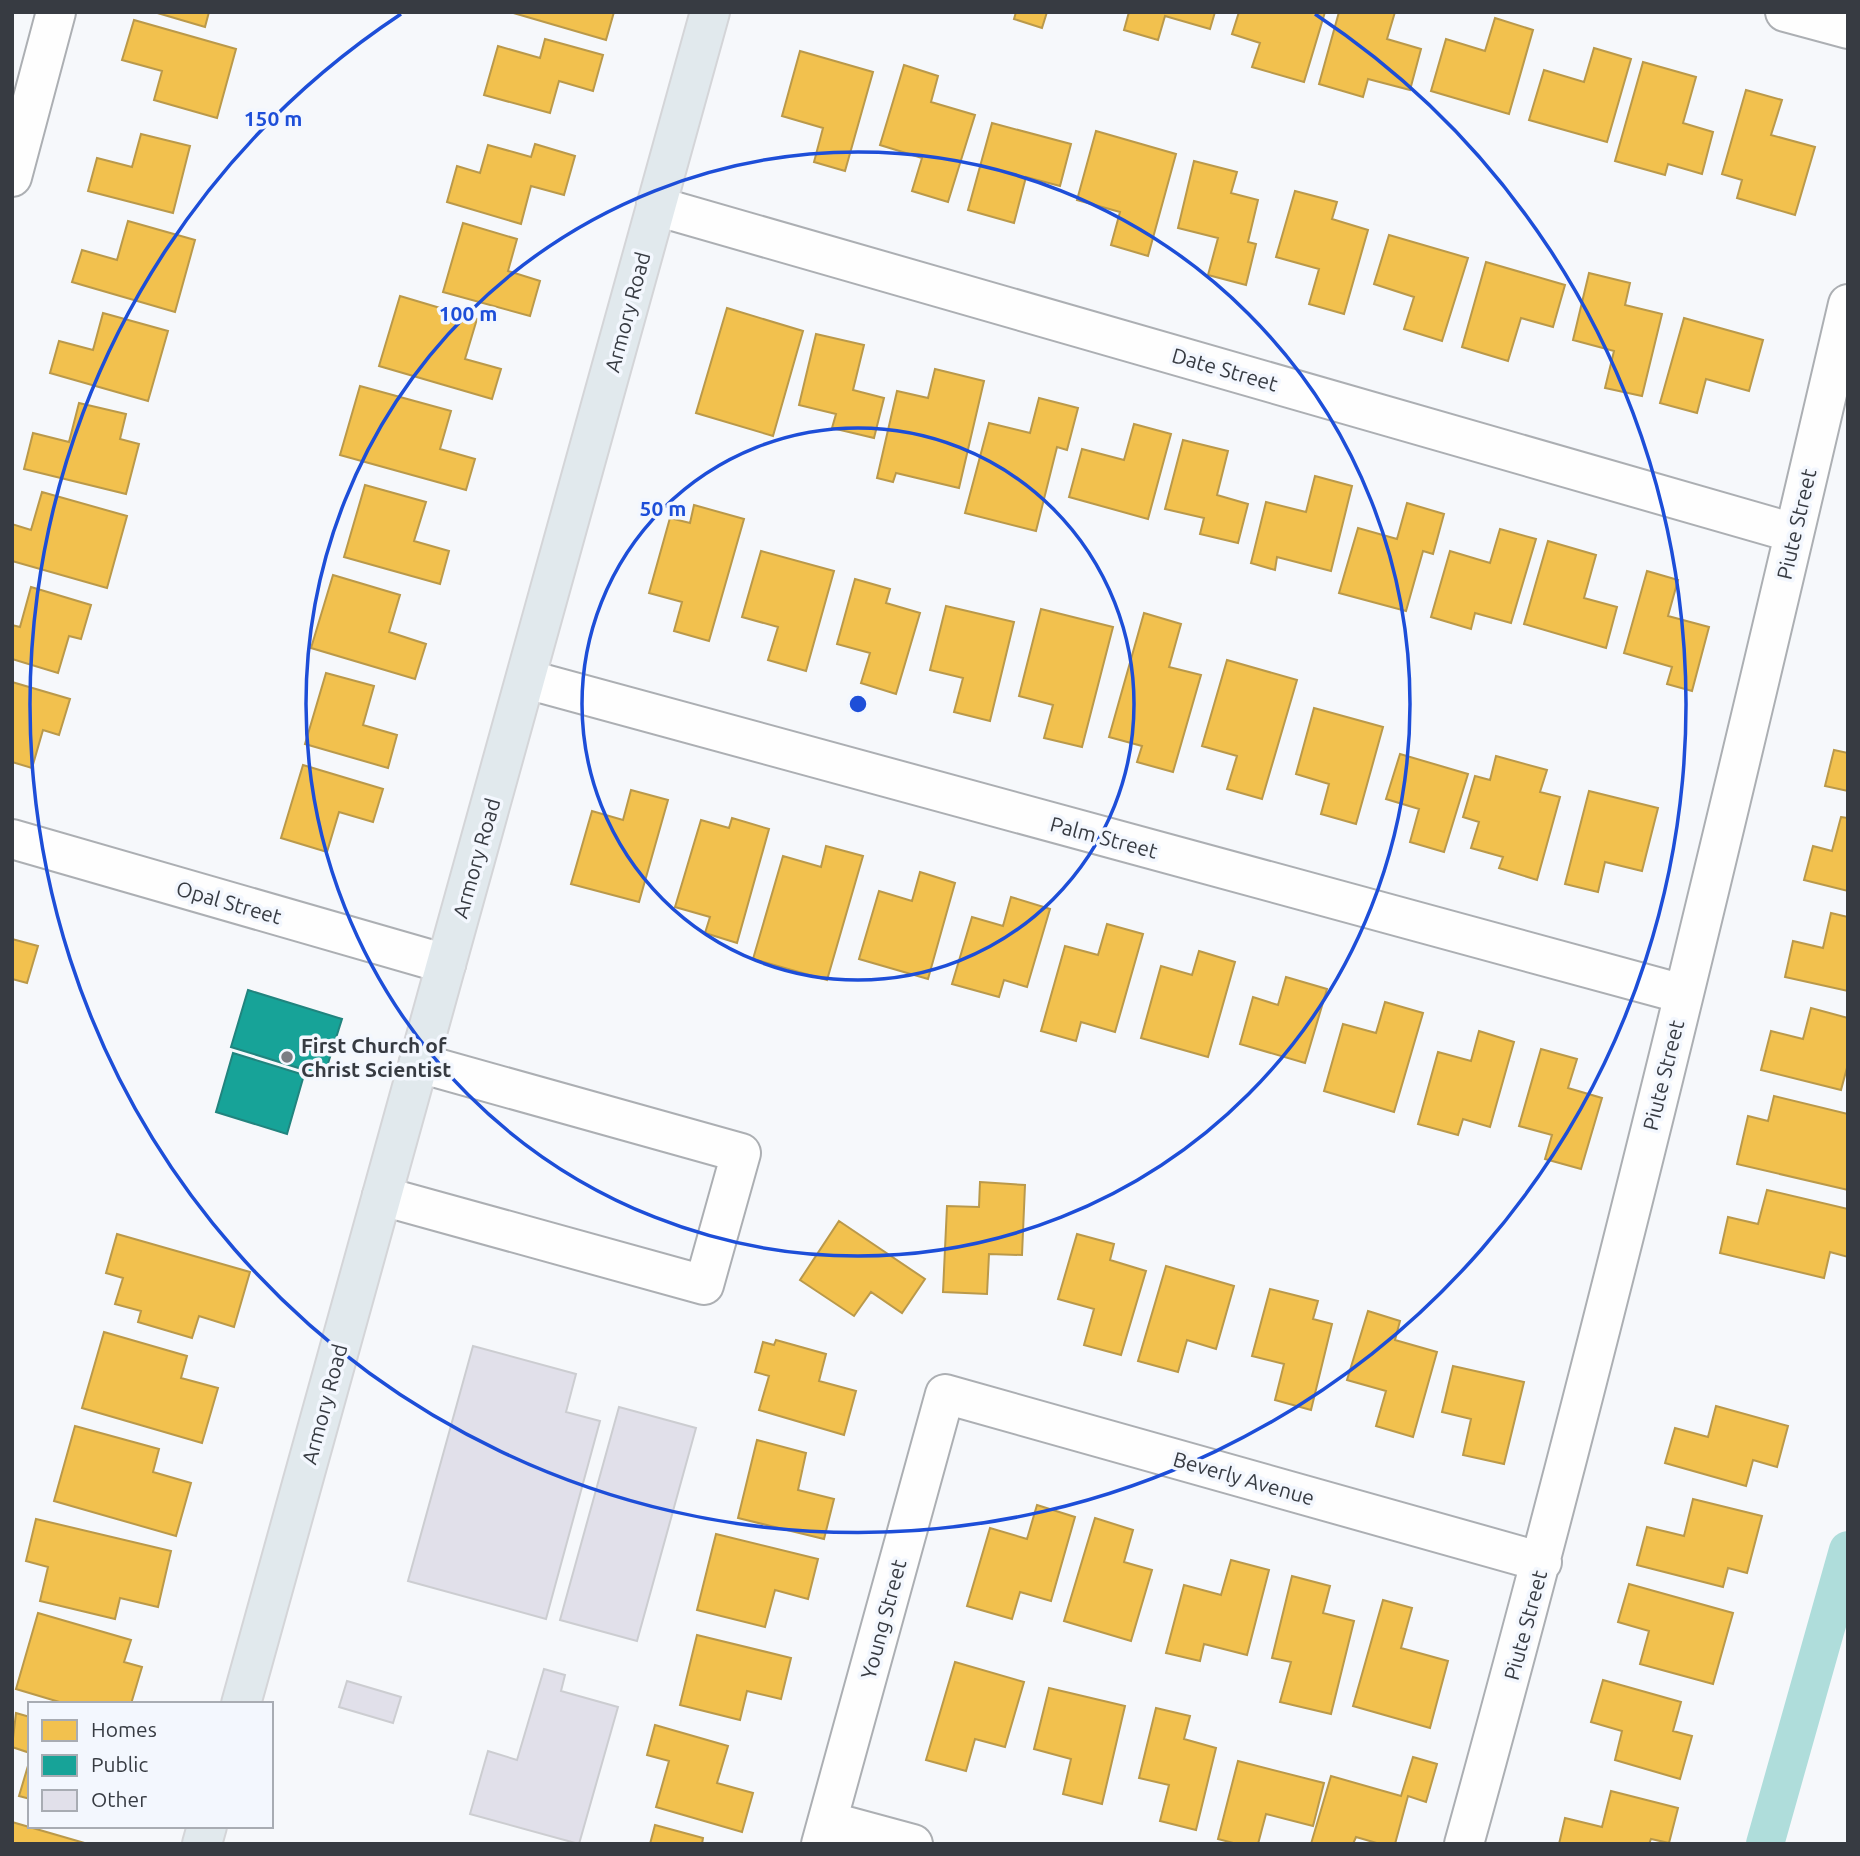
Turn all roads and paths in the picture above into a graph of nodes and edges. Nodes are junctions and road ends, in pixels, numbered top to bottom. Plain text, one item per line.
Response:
1 (56, 12) edge
2 (710, 12) edge
3 (1785, 12) edge
4 (1848, 29) edge
5 (12, 177) edge
6 (656, 206) junction
7 (1848, 304) edge
8 (1794, 533) junction
9 (526, 679) junction
10 (12, 839) edge
11 (446, 964) junction
12 (1683, 994) junction
13 (419, 1063) junction
14 (382, 1196) junction
15 (945, 1394) joint
16 (1542, 1562) junction
17 (242, 1702) edge
18 (825, 1832) edge
19 (913, 1844) edge
20 (1464, 1844) edge

1 - 5 street
2 - 6 main road, Armory Road
3 - 4 street
6 - 8 street, Date Street
6 - 9 main road, Armory Road
7 - 8 street, Piute Street
8 - 12 street, Piute Street
9 - 11 main road, Armory Road
9 - 12 street, Palm Street
10 - 11 street, Opal Street
11 - 13 main road, Armory Road
12 - 16 street, Piute Street
13 - 14 main road, Armory Road
13 - 14 street
14 - 17 main road, Armory Road
15 - 16 street, Beverly Avenue
15 - 18 street, Young Street
16 - 20 street, Piute Street
18 - 19 street

